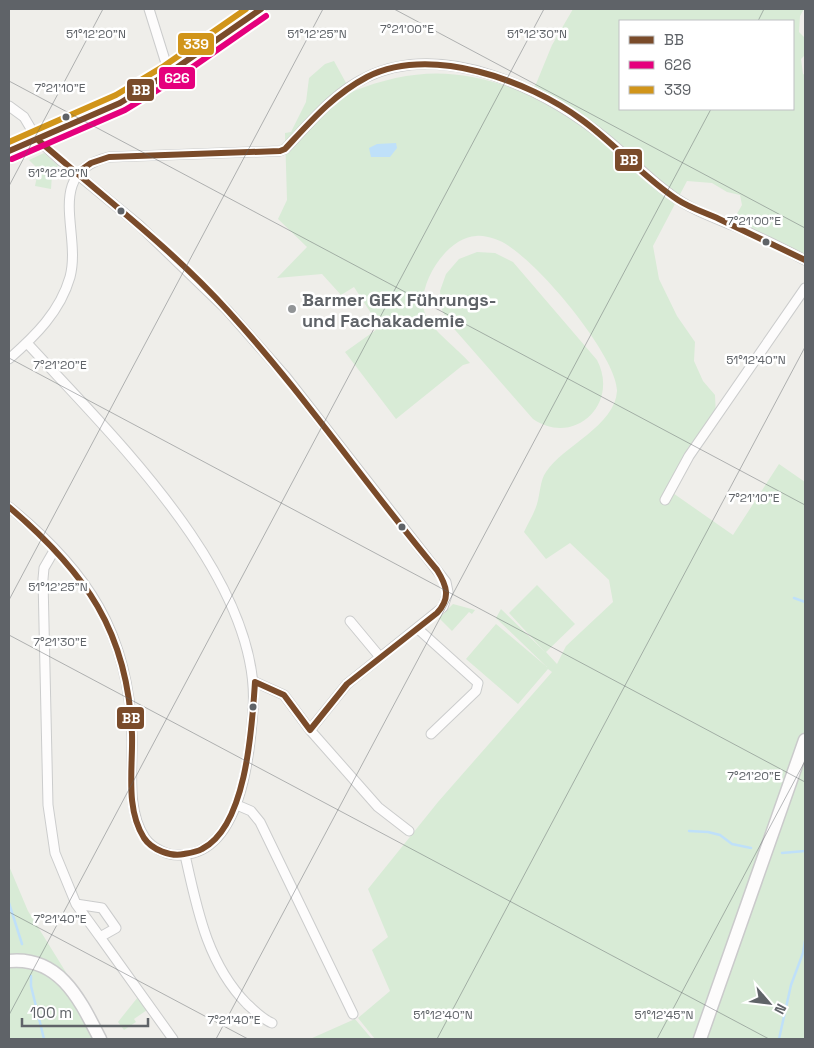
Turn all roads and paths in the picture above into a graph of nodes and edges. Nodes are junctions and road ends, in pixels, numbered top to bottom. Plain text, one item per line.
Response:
1 (149, 9) edge
2 (261, 9) edge
3 (169, 73) junction
4 (9, 106) edge
5 (37, 139) junction
6 (9, 150) edge
7 (77, 173) junction
8 (805, 260) edge
9 (805, 288) edge
10 (27, 343) junction
11 (9, 359) edge
12 (666, 500) dead end
13 (9, 507) edge
14 (55, 549) junction
15 (350, 621) dead end
16 (418, 628) junction
17 (380, 657) junction
18 (255, 682) junction
19 (310, 730) junction
20 (431, 734) dead end
21 (805, 740) edge
22 (237, 805) junction
23 (409, 831) dead end
24 (185, 855) junction
25 (76, 904) junction
26 (100, 937) junction
27 (9, 960) edge
28 (353, 1014) dead end
29 (272, 1023) dead end
30 (100, 1039) edge
31 (173, 1039) edge
32 (700, 1039) edge

1 - 3 street
2 - 3 street
3 - 5 street
4 - 5 street
5 - 6 street
5 - 7 street
7 - 8 street
7 - 10 street
7 - 16 street
9 - 12 street
10 - 11 street
10 - 18 street
13 - 14 street
14 - 24 street
14 - 25 street
15 - 17 street
16 - 17 street
16 - 20 street
17 - 19 street
18 - 19 street
18 - 22 street
19 - 23 street
21 - 32 main road
22 - 24 street
22 - 28 street
24 - 29 street
25 - 26 street
25 - 26 street
26 - 31 street
27 - 30 main road

